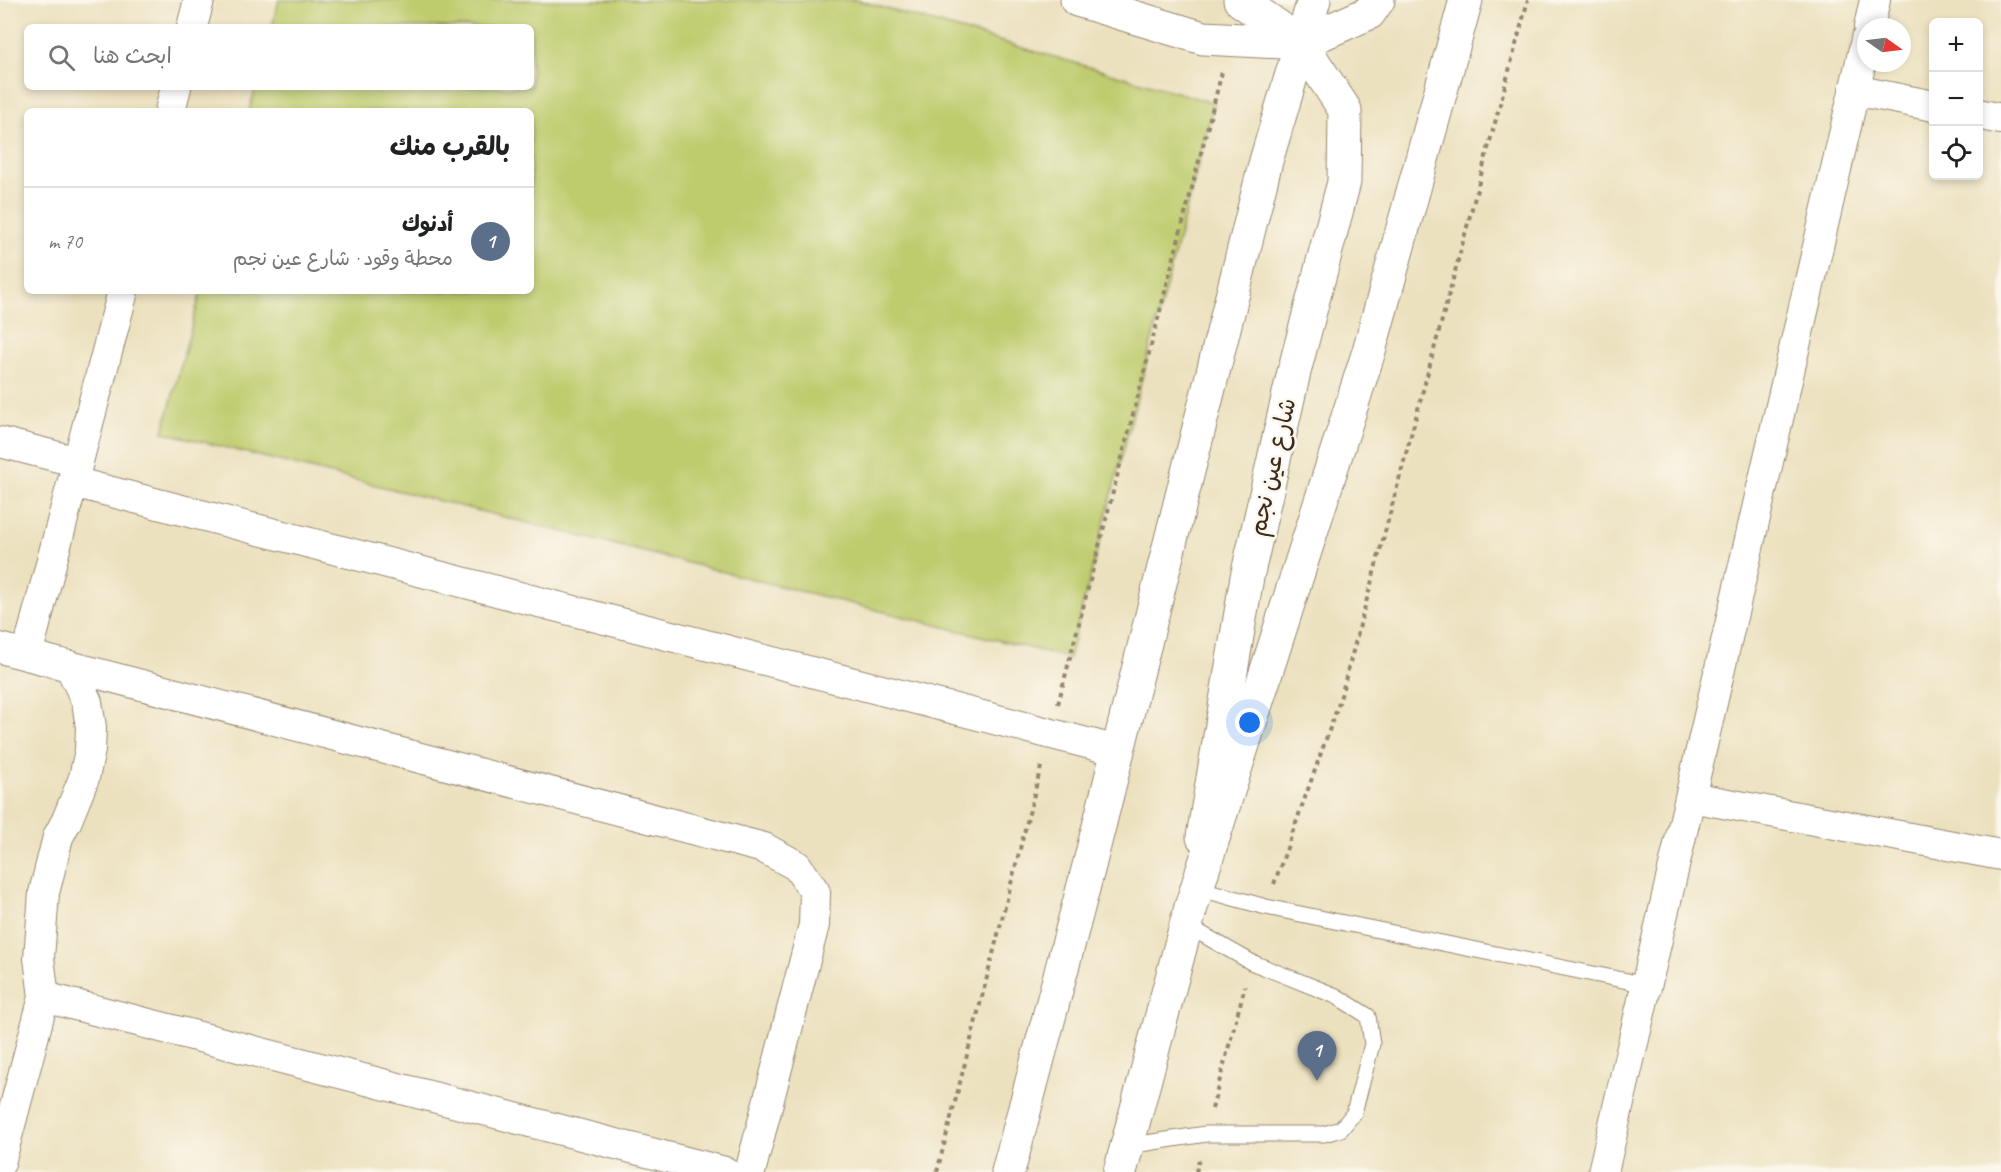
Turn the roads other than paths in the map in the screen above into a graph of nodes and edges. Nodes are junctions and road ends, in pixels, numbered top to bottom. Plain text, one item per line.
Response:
1 (199, 0) edge
2 (1077, 0) edge
3 (1240, 0) edge
4 (1314, 0) edge
5 (1378, 0) edge
6 (1466, 0) edge
7 (1875, 0) edge
8 (1871, 18) edge
9 (193, 24) edge
10 (1301, 43) junction
11 (1858, 72) edge
12 (175, 90) edge
13 (1854, 90) junction
14 (1929, 105) edge
15 (171, 108) edge
16 (1983, 115) edge
17 (2001, 119) edge
18 (122, 294) edge
19 (0, 442) edge
20 (75, 472) junction
21 (14, 651) edge
22 (70, 666) junction
23 (1118, 751) junction
24 (1691, 797) junction
25 (2001, 855) edge
26 (1191, 907) junction
27 (1647, 985) junction
28 (44, 997) junction
29 (1124, 1159) edge
30 (0, 1163) edge
31 (724, 1172) edge
32 (750, 1172) edge
33 (1008, 1172) edge
34 (1603, 1172) edge

1 - 9 street
2 - 10 main road
3 - 10 main road, شارع عين نجم
4 - 10 main road
5 - 10 main road
6 - 26 main road
7 - 8 street
10 - 23 main road
10 - 26 main road, شارع عين نجم
11 - 13 street
12 - 15 street
13 - 14 street
13 - 24 street
16 - 17 street
18 - 20 street
19 - 20 street
20 - 21 street
20 - 23 street
21 - 22 street
22 - 28 street
22 - 32 street
23 - 33 main road
24 - 25 street
24 - 27 street
26 - 27 lane
26 - 29 main road
26 - 29 lane
27 - 34 street
28 - 30 street
28 - 31 street

